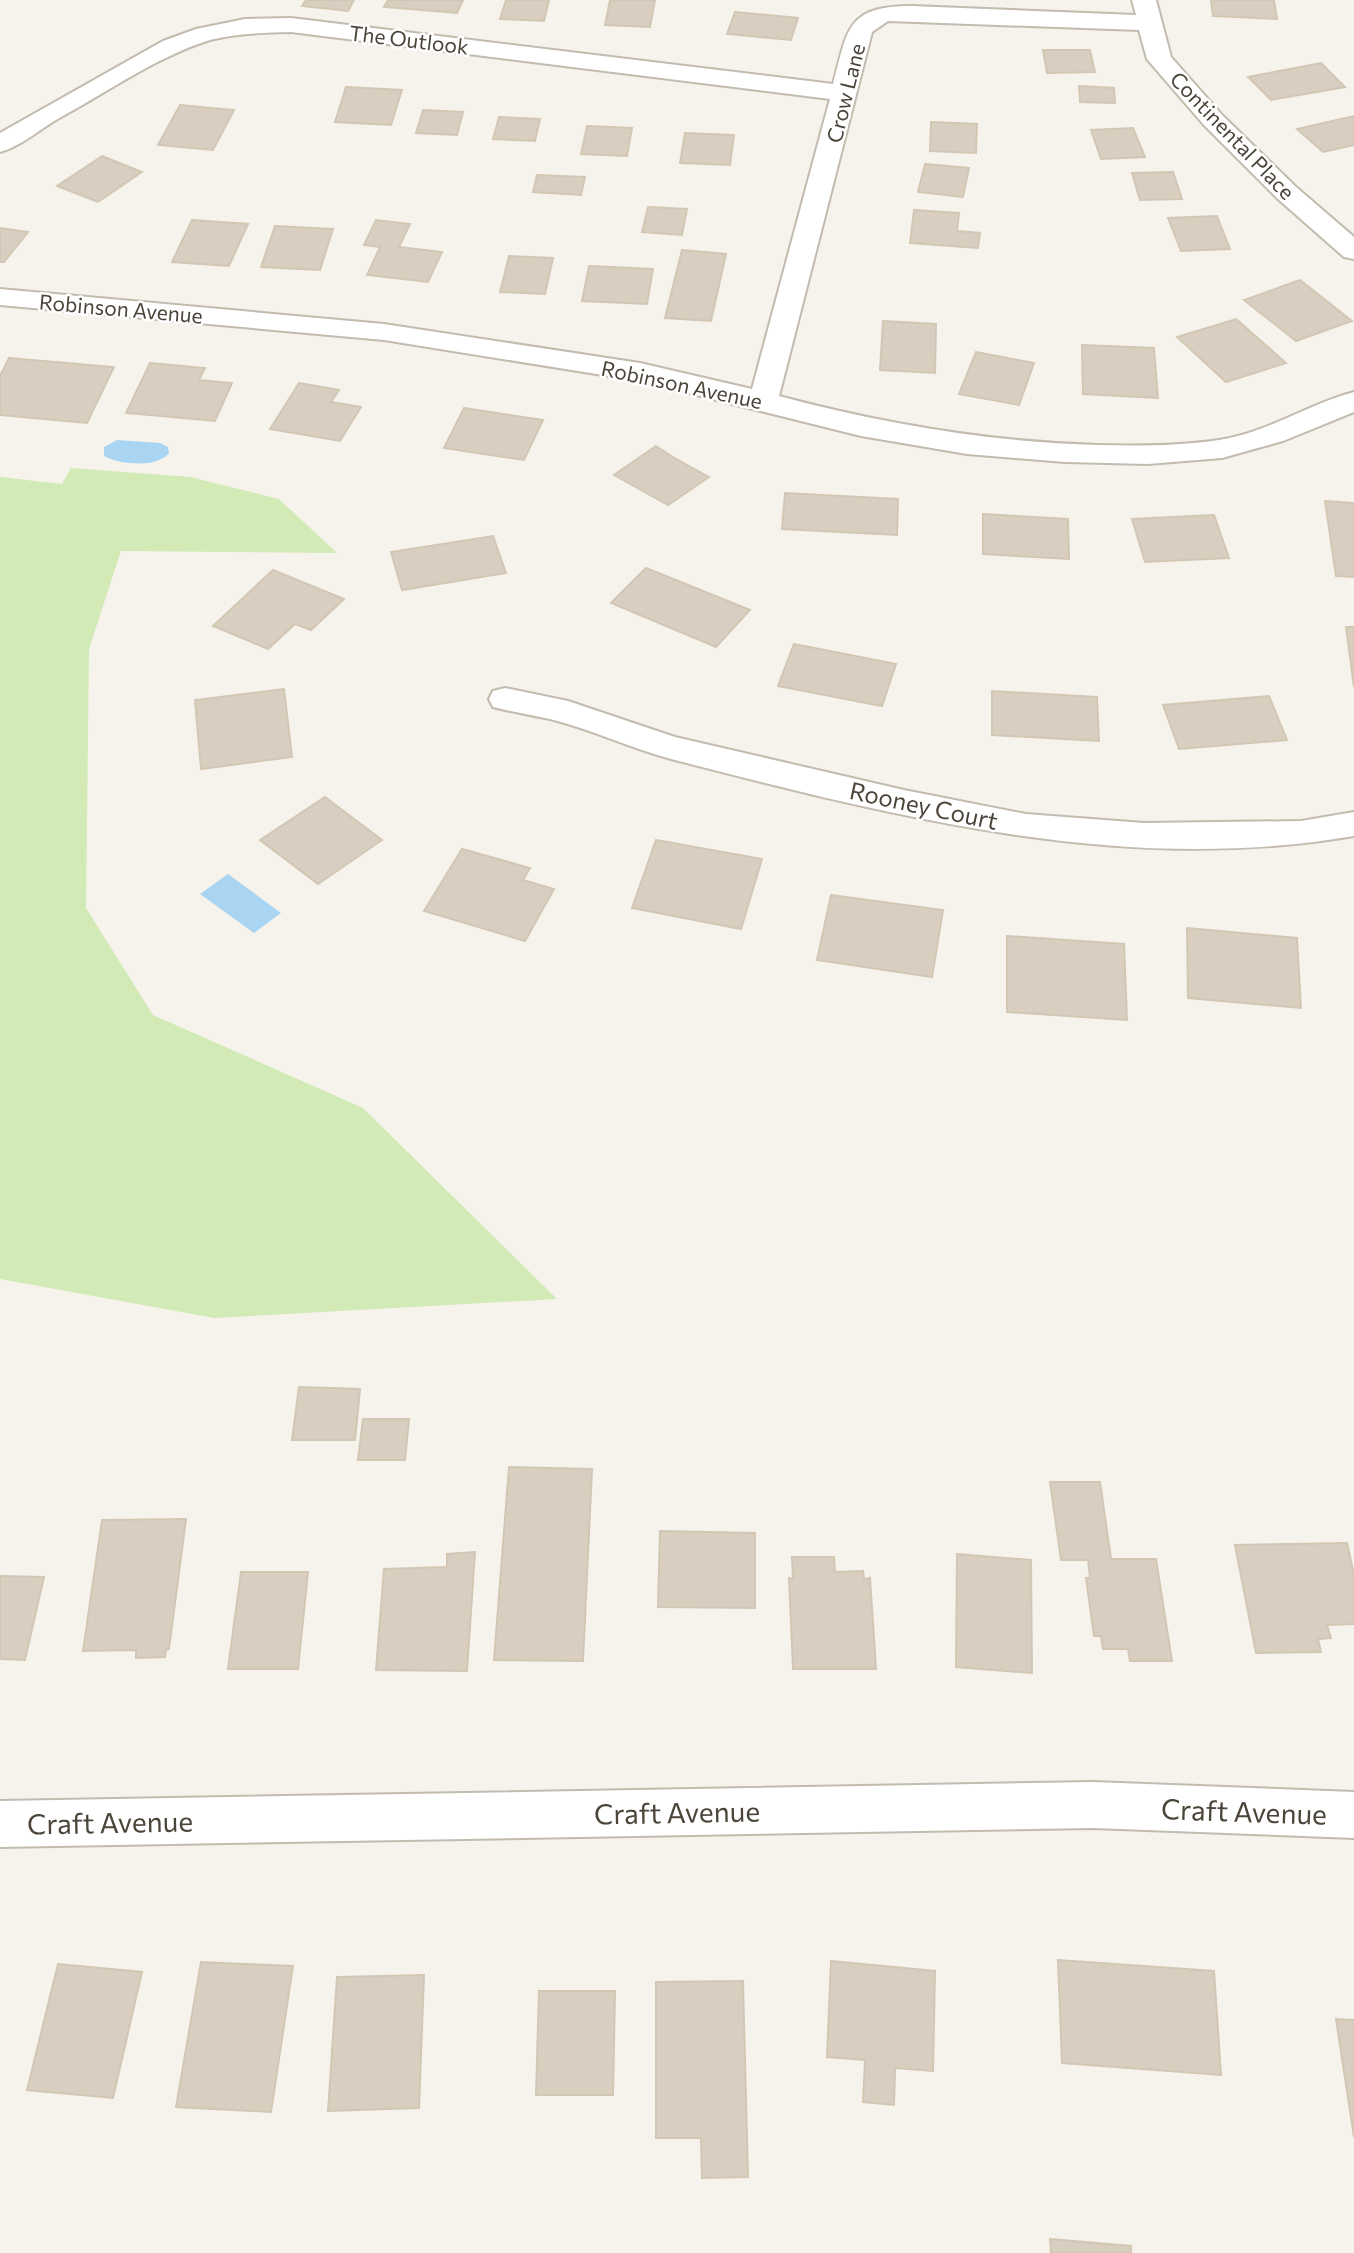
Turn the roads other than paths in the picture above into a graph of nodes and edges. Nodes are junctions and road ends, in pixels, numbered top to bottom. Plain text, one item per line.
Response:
1 (1148, 11) edge
2 (845, 93) junction
3 (0, 144) edge
4 (1354, 251) edge
5 (0, 297) edge
6 (1354, 401) edge
7 (763, 402) junction
8 (505, 699) dead end
9 (1354, 824) edge
10 (1354, 1815) edge
11 (0, 1824) edge

1 - 2 street, Crow Lane
1 - 4 street, Continental Place
2 - 3 street, The Outlook
2 - 7 street, Crow Lane
5 - 7 street, Robinson Avenue
6 - 7 street, Robinson Avenue
8 - 9 street, Rooney Court
10 - 11 street, Craft Avenue

